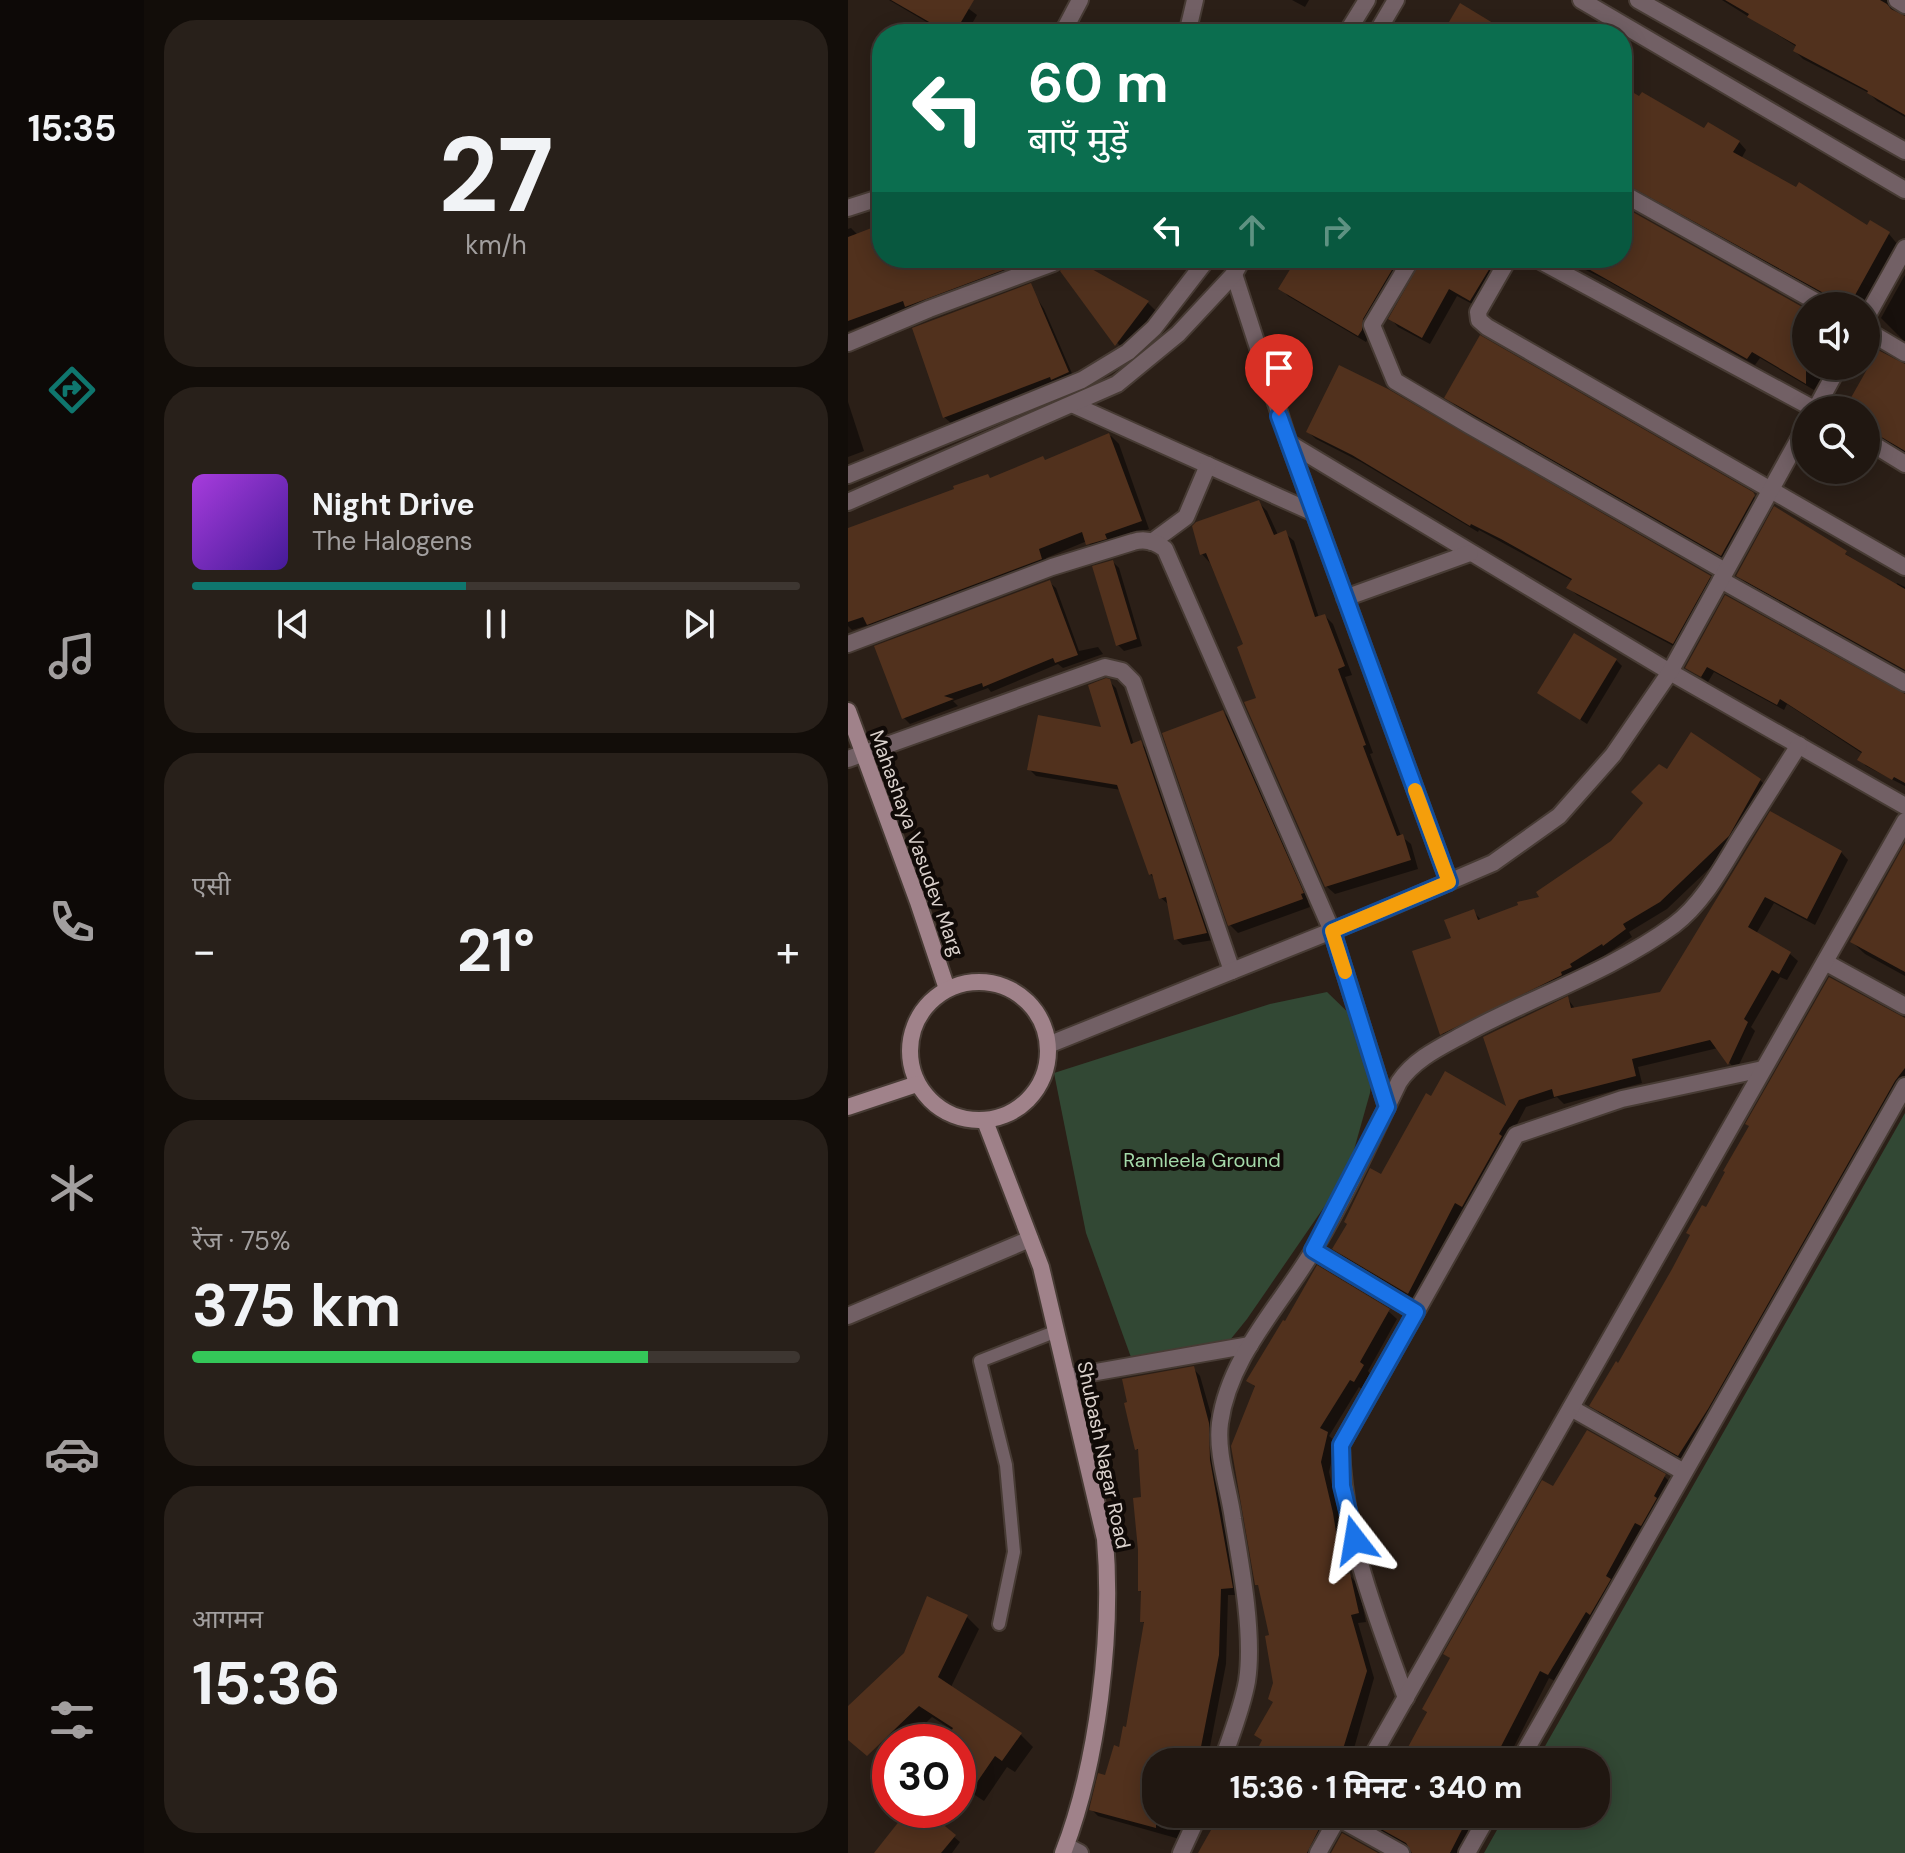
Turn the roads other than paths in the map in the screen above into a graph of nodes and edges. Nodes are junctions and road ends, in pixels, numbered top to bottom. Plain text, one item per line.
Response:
1 (1080, 0) edge
2 (1195, 0) edge
3 (1367, 0) edge
4 (1396, 0) edge
5 (1581, 0) edge
6 (1638, 0) edge
7 (1897, 0) edge
8 (1905, 5) edge
9 (1067, 24) edge
10 (1189, 24) edge
11 (1352, 24) edge
12 (1382, 24) edge
13 (1622, 24) edge
14 (1632, 30) edge
15 (1905, 151) edge
16 (1905, 190) edge
17 (1632, 199) edge
18 (872, 200) edge
19 (848, 208) edge
20 (1905, 248) edge
21 (1040, 268) edge
22 (1200, 268) edge
23 (1237, 268) edge
24 (1406, 268) edge
25 (1503, 268) edge
26 (1553, 268) edge
27 (1234, 274) junction
28 (1799, 292) edge
29 (1880, 293) edge
30 (1880, 338) edge
31 (848, 343) edge
32 (1905, 353) edge
33 (1792, 398) edge
34 (1074, 405) junction
35 (1289, 443) junction
36 (1880, 449) edge
37 (1792, 451) edge
38 (1905, 464) edge
39 (1208, 465) junction
40 (848, 475) edge
41 (1771, 489) junction
42 (848, 502) edge
43 (1314, 513) junction
44 (1152, 542) junction
45 (1470, 553) junction
46 (1905, 567) edge
47 (1723, 575) junction
48 (1345, 598) junction
49 (848, 644) edge
50 (1670, 672) junction
51 (1905, 683) edge
52 (848, 711) edge
53 (1799, 745) junction
54 (856, 756) edge
55 (1905, 806) edge
56 (1905, 821) edge
57 (1449, 882) junction
58 (1332, 931) junction
59 (1825, 962) junction
60 (1232, 971) junction
61 (947, 989) junction
62 (1905, 1006) edge
63 (1048, 1045) junction
64 (1763, 1069) junction
65 (917, 1084) junction
66 (1905, 1086) edge
67 (848, 1107) edge
68 (1387, 1107) junction
69 (985, 1121) junction
70 (1030, 1239) junction
71 (1313, 1250) junction
72 (1416, 1312) junction
73 (848, 1316) edge
74 (1057, 1331) junction
75 (1250, 1345) junction
76 (1068, 1377) junction
77 (1571, 1408) junction
78 (1684, 1472) junction
79 (999, 1624) dead end
80 (1406, 1698) junction
81 (1227, 1748) edge
82 (1377, 1748) edge
83 (1527, 1748) edge
84 (1193, 1828) edge
85 (1330, 1828) edge
86 (1358, 1828) edge
87 (1481, 1828) edge
88 (1070, 1851) edge
89 (1181, 1853) edge
90 (1318, 1853) edge
91 (1401, 1853) edge
92 (1467, 1853) edge

1 - 9 street
2 - 10 street
3 - 11 street
4 - 12 street
5 - 13 street
6 - 15 street
7 - 8 street
14 - 16 street
17 - 28 street
18 - 19 street
20 - 29 street
21 - 31 street
22 - 40 street
23 - 27 street
24 - 47 street
25 - 41 street
26 - 33 street
27 - 34 street
27 - 35 street
30 - 32 street
34 - 39 street
34 - 42 street
35 - 43 street
35 - 45 street
36 - 38 street
37 - 41 street
39 - 43 street
39 - 44 street
41 - 46 street
41 - 47 street
43 - 48 street
44 - 49 street
44 - 58 street
45 - 48 street
45 - 50 street
47 - 50 street
47 - 51 street
48 - 57 street
50 - 53 street
50 - 57 street
52 - 54 street, Mahashaya Vasudev Marg
53 - 55 street
53 - 68 street
54 - 60 street
54 - 61 street, Mahashaya Vasudev Marg
56 - 59 street
57 - 58 street
58 - 60 street
58 - 68 street
59 - 62 street
59 - 64 street
60 - 63 street
61 - 63 street
61 - 65 street
63 - 69 street
64 - 72 street
64 - 77 street
65 - 67 street
65 - 69 street
66 - 78 street
68 - 71 street
69 - 70 street, Shubash Nagar Road
70 - 73 street
70 - 74 street, Shubash Nagar Road
71 - 72 street
71 - 75 street
72 - 80 street
74 - 76 street, Shubash Nagar Road
74 - 79 lane
75 - 76 street
75 - 81 street
76 - 88 street, Shubash Nagar Road
77 - 78 street
77 - 80 street
78 - 83 street
80 - 82 street
84 - 89 street
85 - 90 street
86 - 91 street
87 - 92 street

